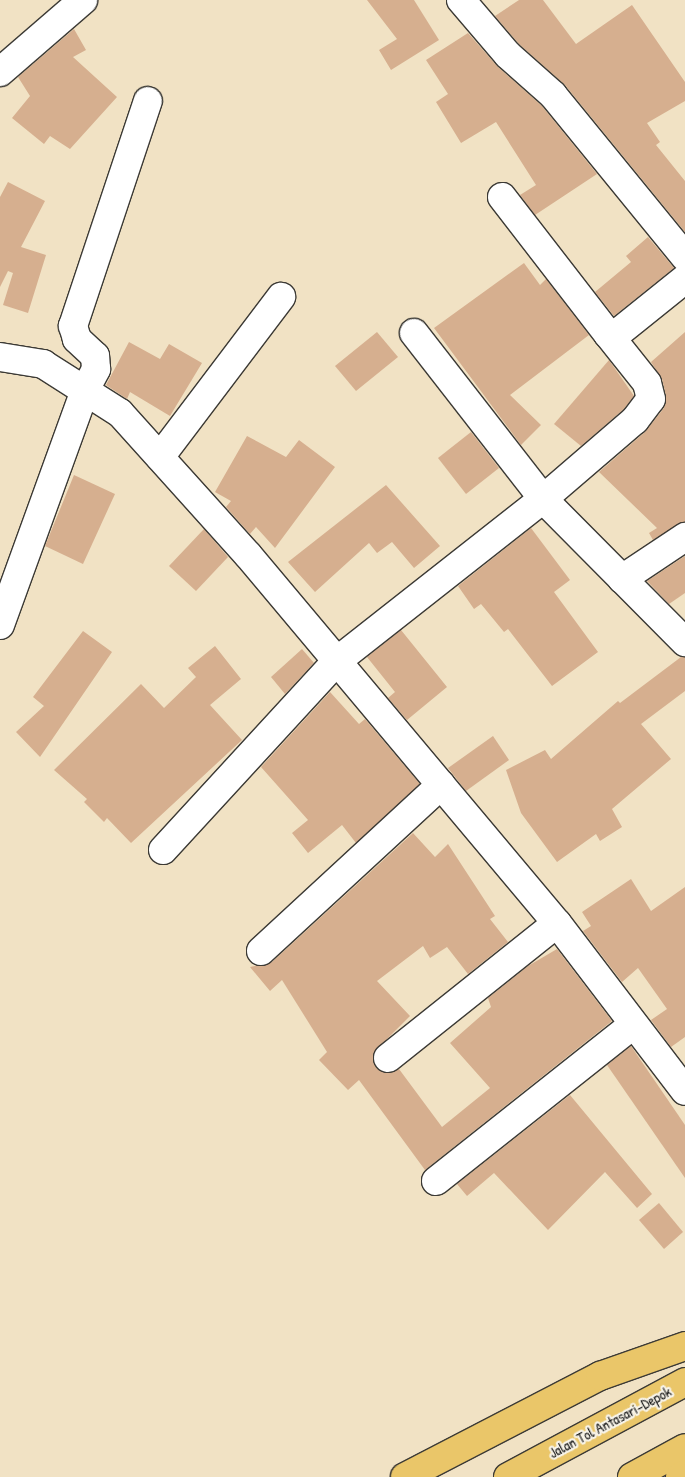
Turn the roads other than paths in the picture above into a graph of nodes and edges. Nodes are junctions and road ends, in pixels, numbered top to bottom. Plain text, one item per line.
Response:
1 (83, 0) edge
2 (461, 0) edge
3 (0, 72) edge
4 (148, 101) dead end
5 (502, 197) dead end
6 (685, 257) edge
7 (685, 279) edge
8 (281, 297) dead end
9 (414, 333) dead end
10 (608, 334) junction
11 (0, 357) edge
12 (85, 390) junction
13 (160, 457) junction
14 (543, 498) junction
15 (685, 537) edge
16 (622, 579) junction
17 (0, 625) edge
18 (685, 642) edge
19 (337, 661) junction
20 (441, 785) junction
21 (163, 850) dead end
22 (557, 924) junction
23 (262, 951) dead end
24 (633, 1025) junction
25 (388, 1058) dead end
26 (685, 1091) edge
27 (436, 1181) dead end
28 (685, 1346) edge
29 (685, 1382) edge
30 (685, 1448) edge
31 (685, 1474) edge
32 (405, 1477) edge
33 (508, 1477) edge
34 (632, 1477) edge
35 (680, 1477) edge

1 - 3 street
2 - 6 street
4 - 12 street
5 - 10 street
7 - 10 street
8 - 13 street
9 - 14 street
10 - 14 street
11 - 12 street
12 - 13 street
12 - 17 street
13 - 19 street
14 - 16 street
14 - 19 street
15 - 16 street
16 - 18 street
19 - 20 street
19 - 21 street
20 - 22 street
20 - 23 street
22 - 24 street
22 - 25 street
24 - 26 street
24 - 27 street
28 - 32 highway
29 - 33 highway, Jalan Tol Antasari–Depok
30 - 34 highway
31 - 35 highway

